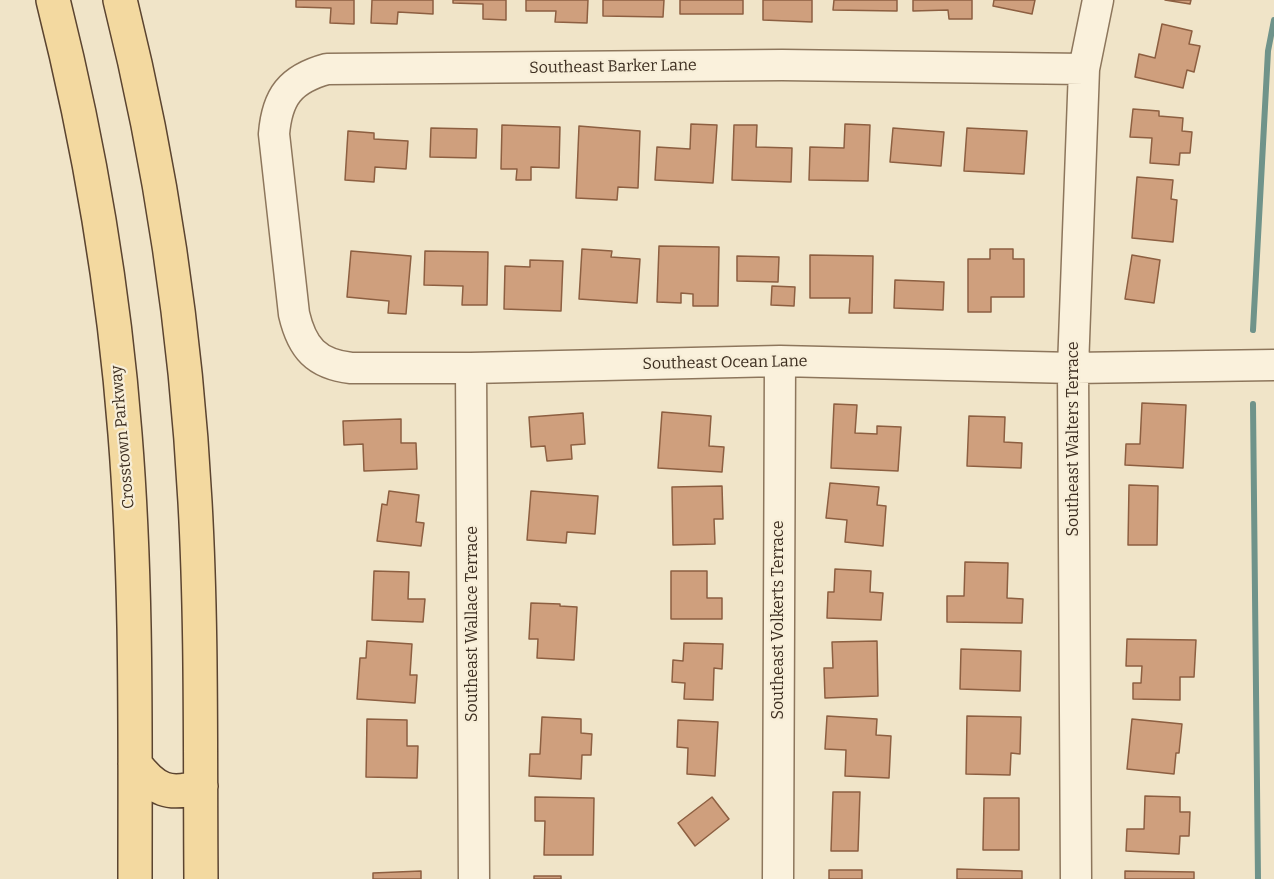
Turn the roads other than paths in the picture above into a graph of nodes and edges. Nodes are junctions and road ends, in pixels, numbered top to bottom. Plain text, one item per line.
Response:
1 (52, 0) edge
2 (120, 0) edge
3 (1098, 0) edge
4 (1084, 69) junction
5 (285, 226) joint
6 (780, 361) junction
7 (1274, 365) edge
8 (471, 368) junction
9 (1073, 368) junction
10 (135, 764) junction
11 (201, 786) junction
12 (135, 879) edge
13 (201, 879) edge
14 (474, 879) edge
15 (778, 879) edge
16 (1076, 879) edge

1 - 10 main road, Crosstown Parkway
2 - 11 main road
3 - 4 street, Southeast Walters Terrace
4 - 5 street, Southeast Barker Lane
4 - 9 street, Southeast Walters Terrace
5 - 8 street, Southeast Ocean Lane
6 - 8 street, Southeast Ocean Lane
6 - 9 street, Southeast Ocean Lane
6 - 15 street, Southeast Volkerts Terrace
7 - 9 street, Southeast Ocean Lane
8 - 14 street, Southeast Wallace Terrace
9 - 16 street, Southeast Walters Terrace
10 - 11 main road
10 - 12 main road, Crosstown Parkway
11 - 13 main road

